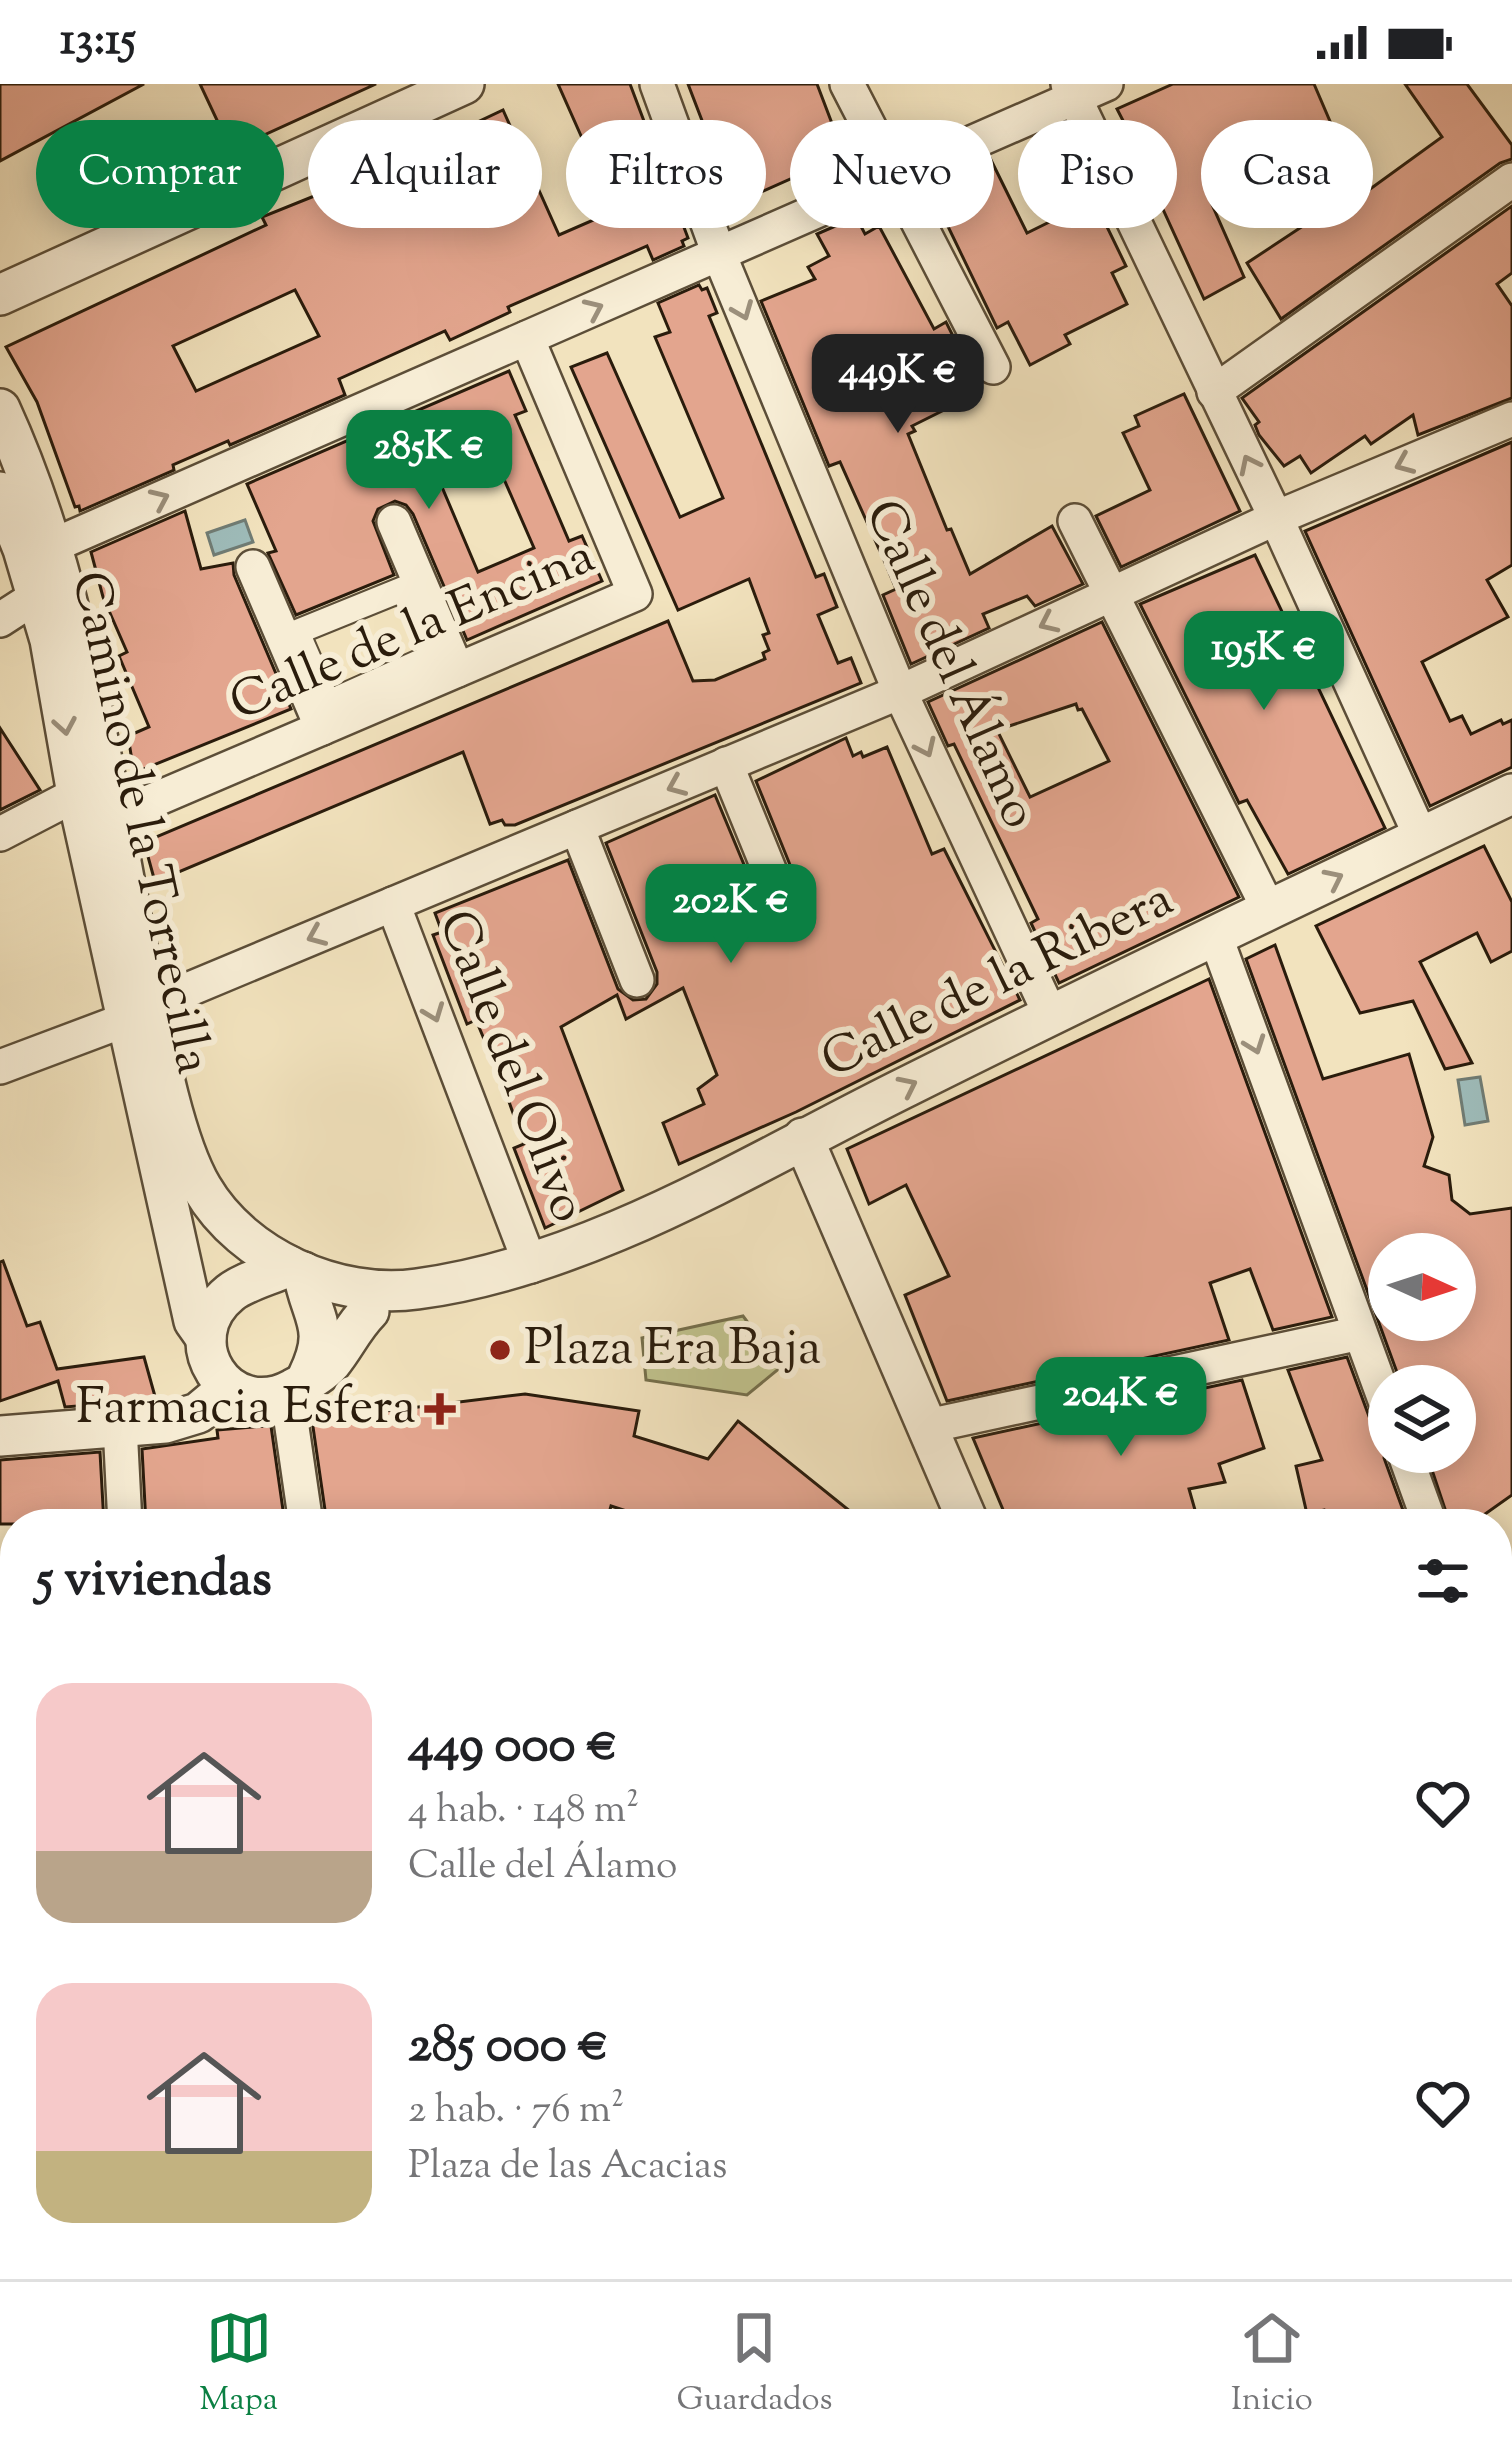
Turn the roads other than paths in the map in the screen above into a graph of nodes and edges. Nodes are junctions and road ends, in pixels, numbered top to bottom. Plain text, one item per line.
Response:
1 (464, 84) edge
2 (657, 84) edge
3 (847, 84) edge
4 (1106, 84) edge
5 (1071, 91) edge
6 (864, 120) edge
7 (994, 128) edge
8 (1512, 180) edge
9 (790, 223) edge
10 (919, 228) edge
11 (719, 254) junction
12 (0, 296) edge
13 (527, 338) junction
14 (993, 368) dead end
15 (1214, 392) junction
16 (0, 409) edge
17 (1512, 419) edge
18 (0, 492) edge
19 (1276, 518) junction
20 (1075, 521) dead end
21 (394, 522) dead end
22 (52, 546) junction
23 (253, 568) dead end
24 (403, 589) joint
25 (1113, 593) junction
26 (37, 596) junction
27 (0, 620) edge
28 (457, 670) junction
29 (900, 692) junction
30 (322, 728) junction
31 (726, 764) junction
32 (77, 794) junction
33 (1512, 794) edge
34 (112, 818) junction
35 (578, 827) junction
36 (0, 834) edge
37 (1421, 838) junction
38 (779, 894) dead end
39 (393, 904) junction
40 (1270, 910) junction
41 (1215, 935) junction
42 (637, 980) dead end
43 (137, 1013) junction
44 (1050, 1015) junction
45 (0, 1067) edge
46 (803, 1138) junction
47 (163, 1179) junction
48 (531, 1266) junction
49 (290, 1278) junction
50 (369, 1311) junction
51 (1360, 1333) junction
52 (206, 1338) junction
53 (1372, 1365) edge
54 (296, 1387) junction
55 (229, 1388) junction
56 (120, 1426) junction
57 (928, 1426) junction
58 (0, 1436) edge
59 (1412, 1473) edge
60 (124, 1509) edge
61 (305, 1509) edge
62 (963, 1509) edge
63 (1425, 1509) edge

1 - 12 street
2 - 11 street, Calle del Álamo
3 - 6 street
4 - 5 street
5 - 7 street
5 - 15 street
8 - 15 street
9 - 11 street
10 - 14 street
13 -> 11 street
11 -> 29 street, Calle del Álamo
22 -> 13 street
13 - 28 street, Calle de la Encina
19 -> 15 street
16 - 22 street, Camino de la Torrecilla
17 -> 19 street, Calle del Olivo
18 - 26 street, Camino de la Torrecilla
19 - 25 street, Calle del Olivo
19 - 37 street
20 - 25 street
21 - 28 street
22 - 34 street, Camino de la Torrecilla
23 - 30 street
24 - 24 street
25 -> 29 street, Calle del Olivo
25 - 40 street
26 - 27 street
26 -> 32 street, Camino de la Torrecilla
28 - 30 street, Calle de la Encina
29 - 31 street, Calle del Olivo
29 -> 44 street, Calle del Álamo
30 - 34 street, Calle de la Encina
31 -> 35 street, Calle del Olivo
31 - 38 street
32 - 36 street
32 - 43 street, Camino de la Torrecilla
33 - 37 street, Calle de la Ribera
34 - 43 street, Camino de la Torrecilla
35 - 39 street, Calle del Olivo
35 - 42 street
40 -> 37 street, Calle de la Ribera
39 -> 43 street, Calle del Olivo
39 -> 48 street, Calle del Olivo
40 - 41 street, Calle de la Ribera
41 - 44 street, Calle de la Ribera
41 -> 51 street
43 - 45 street, Calle del Olivo
43 - 47 street, Camino de la Torrecilla
43 - 49 street, Calle de la Ribera
46 -> 44 street, Calle de la Ribera
46 - 48 street, Calle de la Ribera
46 - 57 street
47 - 49 street, Camino de la Torrecilla
47 - 52 street, Camino de la Torrecilla
48 - 49 street, Calle de la Ribera
48 - 50 street, Calle de la Ribera
49 - 50 street, Calle de la Ribera
49 - 52 street
49 - 54 street
50 - 54 street
51 - 53 street
51 - 57 street
52 - 55 street
54 - 55 street
54 - 61 street
55 - 56 street
56 - 58 street
56 - 60 street
57 - 62 street
59 - 63 street

